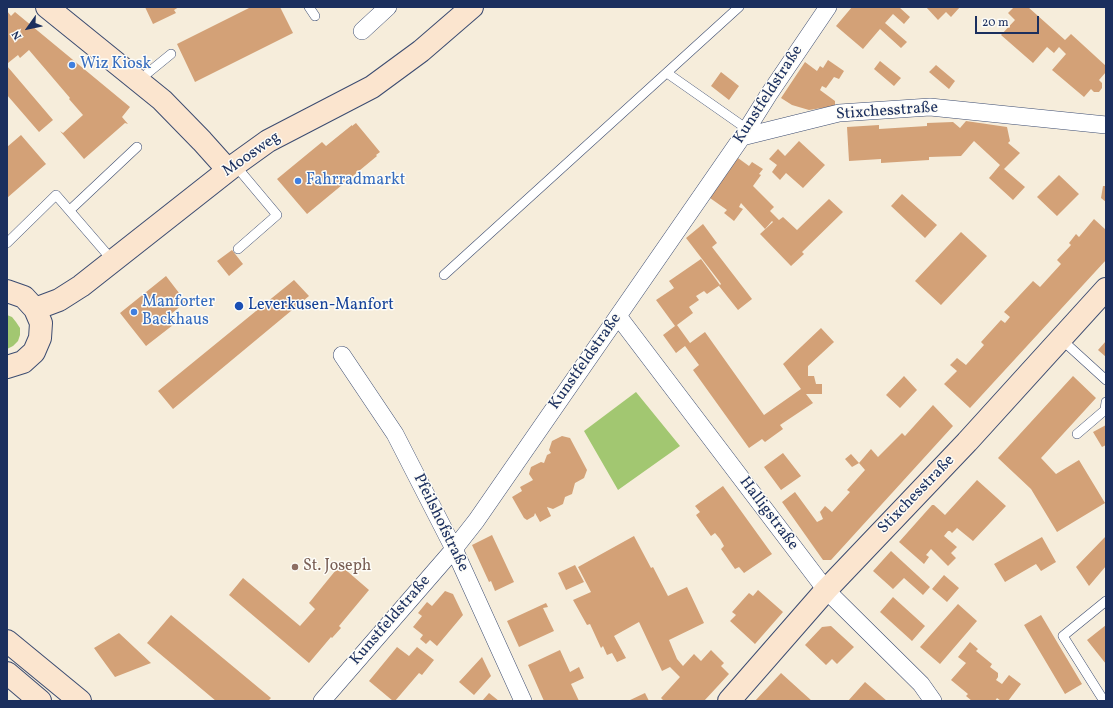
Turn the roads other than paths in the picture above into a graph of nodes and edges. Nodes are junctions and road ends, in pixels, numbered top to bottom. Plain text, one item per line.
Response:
1 (47, 7) edge
2 (309, 7) edge
3 (472, 7) edge
4 (739, 7) edge
5 (828, 7) edge
6 (386, 8) edge
7 (315, 16) dead end
8 (362, 31) dead end
9 (171, 54) dead end
10 (667, 72) junction
11 (138, 81) junction
12 (1106, 126) edge
13 (744, 133) junction
14 (137, 147) dead end
15 (231, 168) junction
16 (70, 210) junction
17 (7, 243) edge
18 (238, 249) dead end
19 (113, 261) junction
20 (444, 275) dead end
21 (1106, 289) edge
22 (7, 291) edge
23 (35, 309) junction
24 (618, 316) junction
25 (1061, 339) junction
26 (342, 355) dead end
27 (7, 367) edge
28 (1106, 380) edge
29 (1106, 402) edge
30 (1077, 434) dead end
31 (454, 549) junction
32 (826, 590) junction
33 (1106, 601) edge
34 (7, 642) edge
35 (7, 673) edge
36 (40, 701) edge
37 (80, 701) edge
38 (322, 701) edge
39 (523, 701) edge
40 (729, 701) edge
41 (933, 701) edge
42 (1104, 701) edge

1 - 11 street
2 - 7 lane
3 - 15 street, Moosweg
4 - 10 lane
5 - 13 street, Kunstfeldstraße
6 - 8 street
9 - 11 lane
10 - 13 lane
10 - 20 lane
11 - 15 street
12 - 13 street, Stixchesstraße
13 - 24 street, Kunstfeldstraße
14 - 16 lane
15 - 18 lane
15 - 19 street, Moosweg
16 - 17 lane
16 - 19 lane
19 - 23 street, Moosweg
21 - 25 street, Stixchesstraße
22 - 23 street
23 - 27 street
24 - 31 street, Kunstfeldstraße
24 - 32 street, Halligstraße
25 - 28 lane
25 - 32 street, Stixchesstraße
26 - 31 street, Pfeilshofstraße
29 - 30 lane
31 - 38 street, Kunstfeldstraße
31 - 39 street, Pfeilshofstraße
32 - 40 street, Stixchesstraße
32 - 41 street, Halligstraße
33 - 42 lane
34 - 37 street
35 - 36 street

